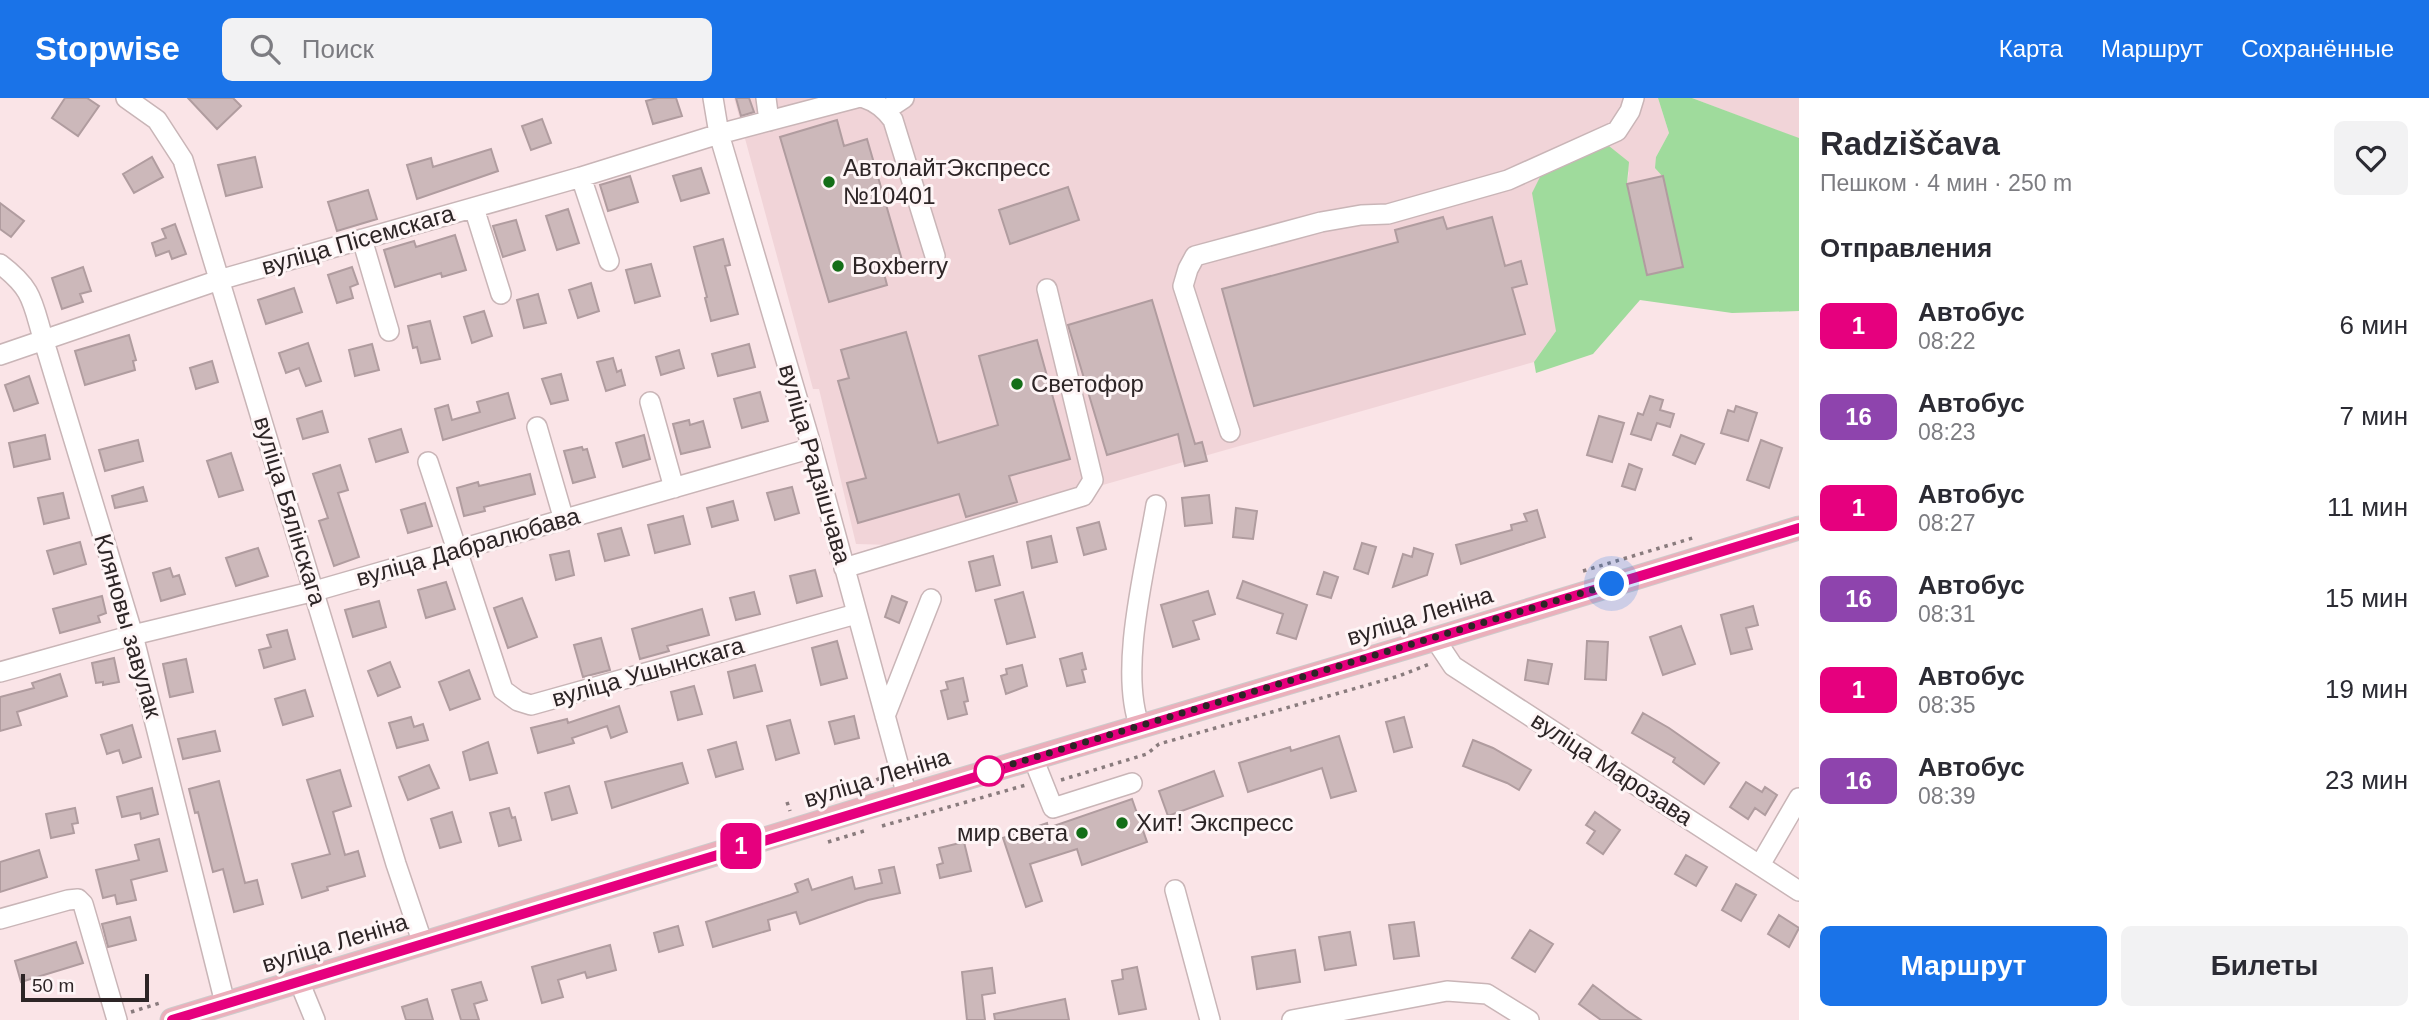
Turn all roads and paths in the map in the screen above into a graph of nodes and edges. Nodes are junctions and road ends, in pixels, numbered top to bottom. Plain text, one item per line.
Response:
1 (126, 98) edge
2 (713, 98) edge
3 (766, 98) edge
4 (856, 98) edge
5 (864, 98) edge
6 (904, 98) edge
7 (1634, 98) edge
8 (886, 110) junction
9 (769, 121) junction
10 (719, 134) junction
11 (581, 177) junction
12 (474, 208) junction
13 (362, 239) junction
14 (935, 256) dead end
15 (609, 261) dead end
16 (0, 264) edge
17 (219, 280) junction
18 (1047, 289) dead end
19 (501, 294) dead end
20 (389, 331) dead end
21 (43, 338) junction
22 (0, 355) edge
23 (650, 402) dead end
24 (537, 428) dead end
25 (1230, 432) dead end
26 (812, 448) junction
27 (428, 462) dead end
28 (674, 488) junction
29 (1156, 505) dead end
30 (564, 520) junction
31 (1799, 528) edge
32 (457, 550) junction
33 (844, 568) junction
34 (315, 592) junction
35 (931, 599) dead end
36 (856, 614) junction
37 (133, 635) junction
38 (1441, 648) junction
39 (0, 672) edge
40 (885, 716) junction
41 (1140, 727) junction
42 (1033, 758) junction
43 (1132, 783) dead end
44 (1044, 786) junction
45 (907, 796) junction
46 (1799, 798) edge
47 (877, 827) dead end
48 (865, 831) dead end
49 (828, 842) dead end
50 (1760, 865) junction
51 (1175, 890) dead end
52 (1799, 891) edge
53 (0, 919) edge
54 (423, 944) junction
55 (299, 981) junction
56 (225, 1003) junction
57 (1369, 1013) edge
58 (117, 1020) edge
59 (172, 1020) edge
60 (315, 1020) edge
61 (1210, 1020) edge
62 (1292, 1020) edge
63 (1529, 1020) edge

1 - 17 street, вуліца Бялінскага
2 - 10 street, вуліца Радзішчава
3 - 9 street
4 - 9 street, вуліца Пісемскага
5 - 8 street
6 - 8 street
7 - 25 street
8 - 14 street
9 - 10 street, вуліца Пісемскага
10 - 11 street, вуліца Пісемскага
10 - 26 street, вуліца Радзішчава
11 - 12 street, вуліца Пісемскага
11 - 15 street
12 - 13 street, вуліца Пісемскага
12 - 19 street
13 - 17 street, вуліца Пісемскага
13 - 20 street
16 - 21 street, Кляновы завулак
17 - 21 street, вуліца Пісемскага
17 - 34 street, вуліца Бялінскага
18 - 33 street
21 - 22 street, вуліца Пісемскага
21 - 37 street, Кляновы завулак
23 - 28 street
24 - 30 street
26 - 28 street, вуліца Дабралюбава
26 - 33 street, вуліца Радзішчава
27 - 32 street, вуліца Ушынскага
28 - 30 street, вуліца Дабралюбава
29 - 41 street
30 - 32 street, вуліца Дабралюбава
31 - 38 main road, вуліца Леніна
32 - 34 street, вуліца Дабралюбава
32 - 36 street, вуліца Ушынскага
33 - 36 street, вуліца Радзішчава
34 - 37 street, вуліца Дабралюбава
34 - 54 street, вуліца Бялінскага
35 - 40 street
36 - 40 street, вуліца Радзішчава
37 - 39 street, вуліца Дабралюбава
37 - 56 street, Кляновы завулак
38 - 41 main road, вуліца Леніна
38 - 44 path
38 - 50 street, вуліца Марозава
40 - 45 street, вуліца Радзішчава
41 - 42 main road, вуліца Леніна
42 - 44 street
42 - 45 main road, вуліца Леніна
43 - 44 street
44 - 47 path
45 - 54 main road, вуліца Леніна
46 - 50 street
48 - 49 path
50 - 52 street, вуліца Марозава
51 - 61 street
53 - 58 street
54 - 55 main road, вуліца Леніна
55 - 56 main road, вуліца Леніна
55 - 60 street
56 - 59 main road, вуліца Леніна
57 - 62 street
57 - 63 street

